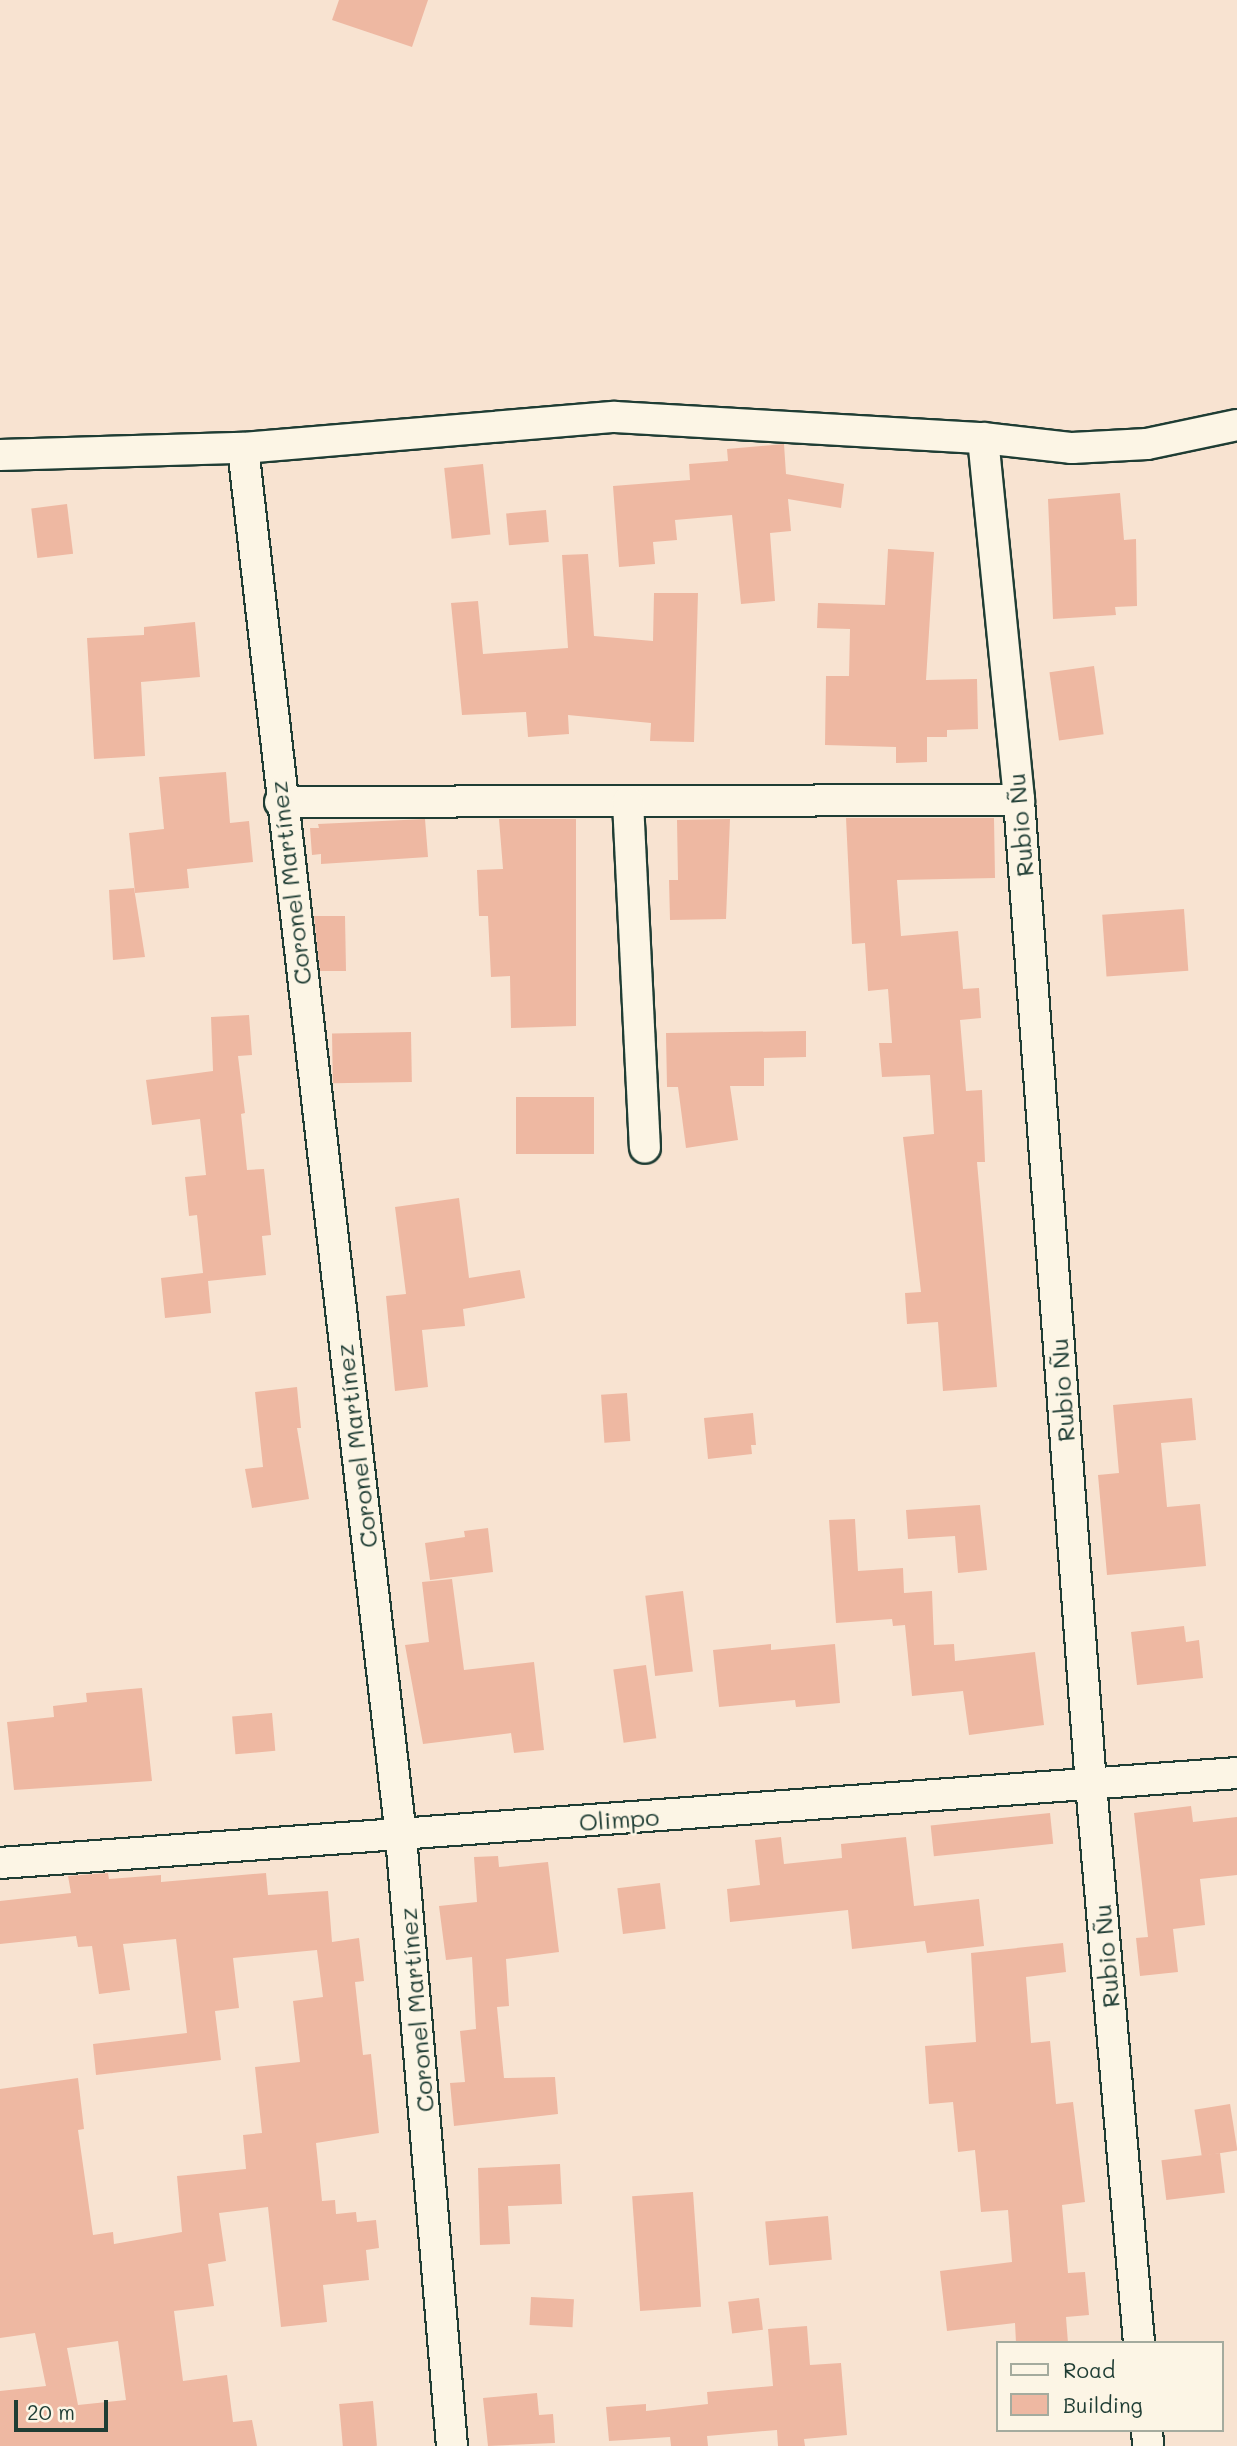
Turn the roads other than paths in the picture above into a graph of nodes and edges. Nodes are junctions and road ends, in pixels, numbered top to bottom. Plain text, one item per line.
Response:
1 (1237, 425) edge
2 (983, 438) junction
3 (243, 448) junction
4 (0, 456) edge
5 (1019, 800) junction
6 (280, 802) junction
7 (628, 802) junction
8 (645, 1147) dead end
9 (1237, 1773) edge
10 (1091, 1784) junction
11 (401, 1836) junction
12 (0, 1863) edge
13 (1139, 2341) edge
14 (452, 2446) edge

1 - 2 street
2 - 3 street
2 - 5 street, Rubio Ñu
3 - 4 street
3 - 6 street, Coronel Martínez
5 - 7 street
5 - 10 street, Rubio Ñu
6 - 7 street
6 - 11 street, Coronel Martínez
7 - 8 street
9 - 10 street, Olimpo
10 - 11 street, Olimpo
10 - 13 street, Rubio Ñu
11 - 12 street, Olimpo
11 - 14 street, Coronel Martínez

